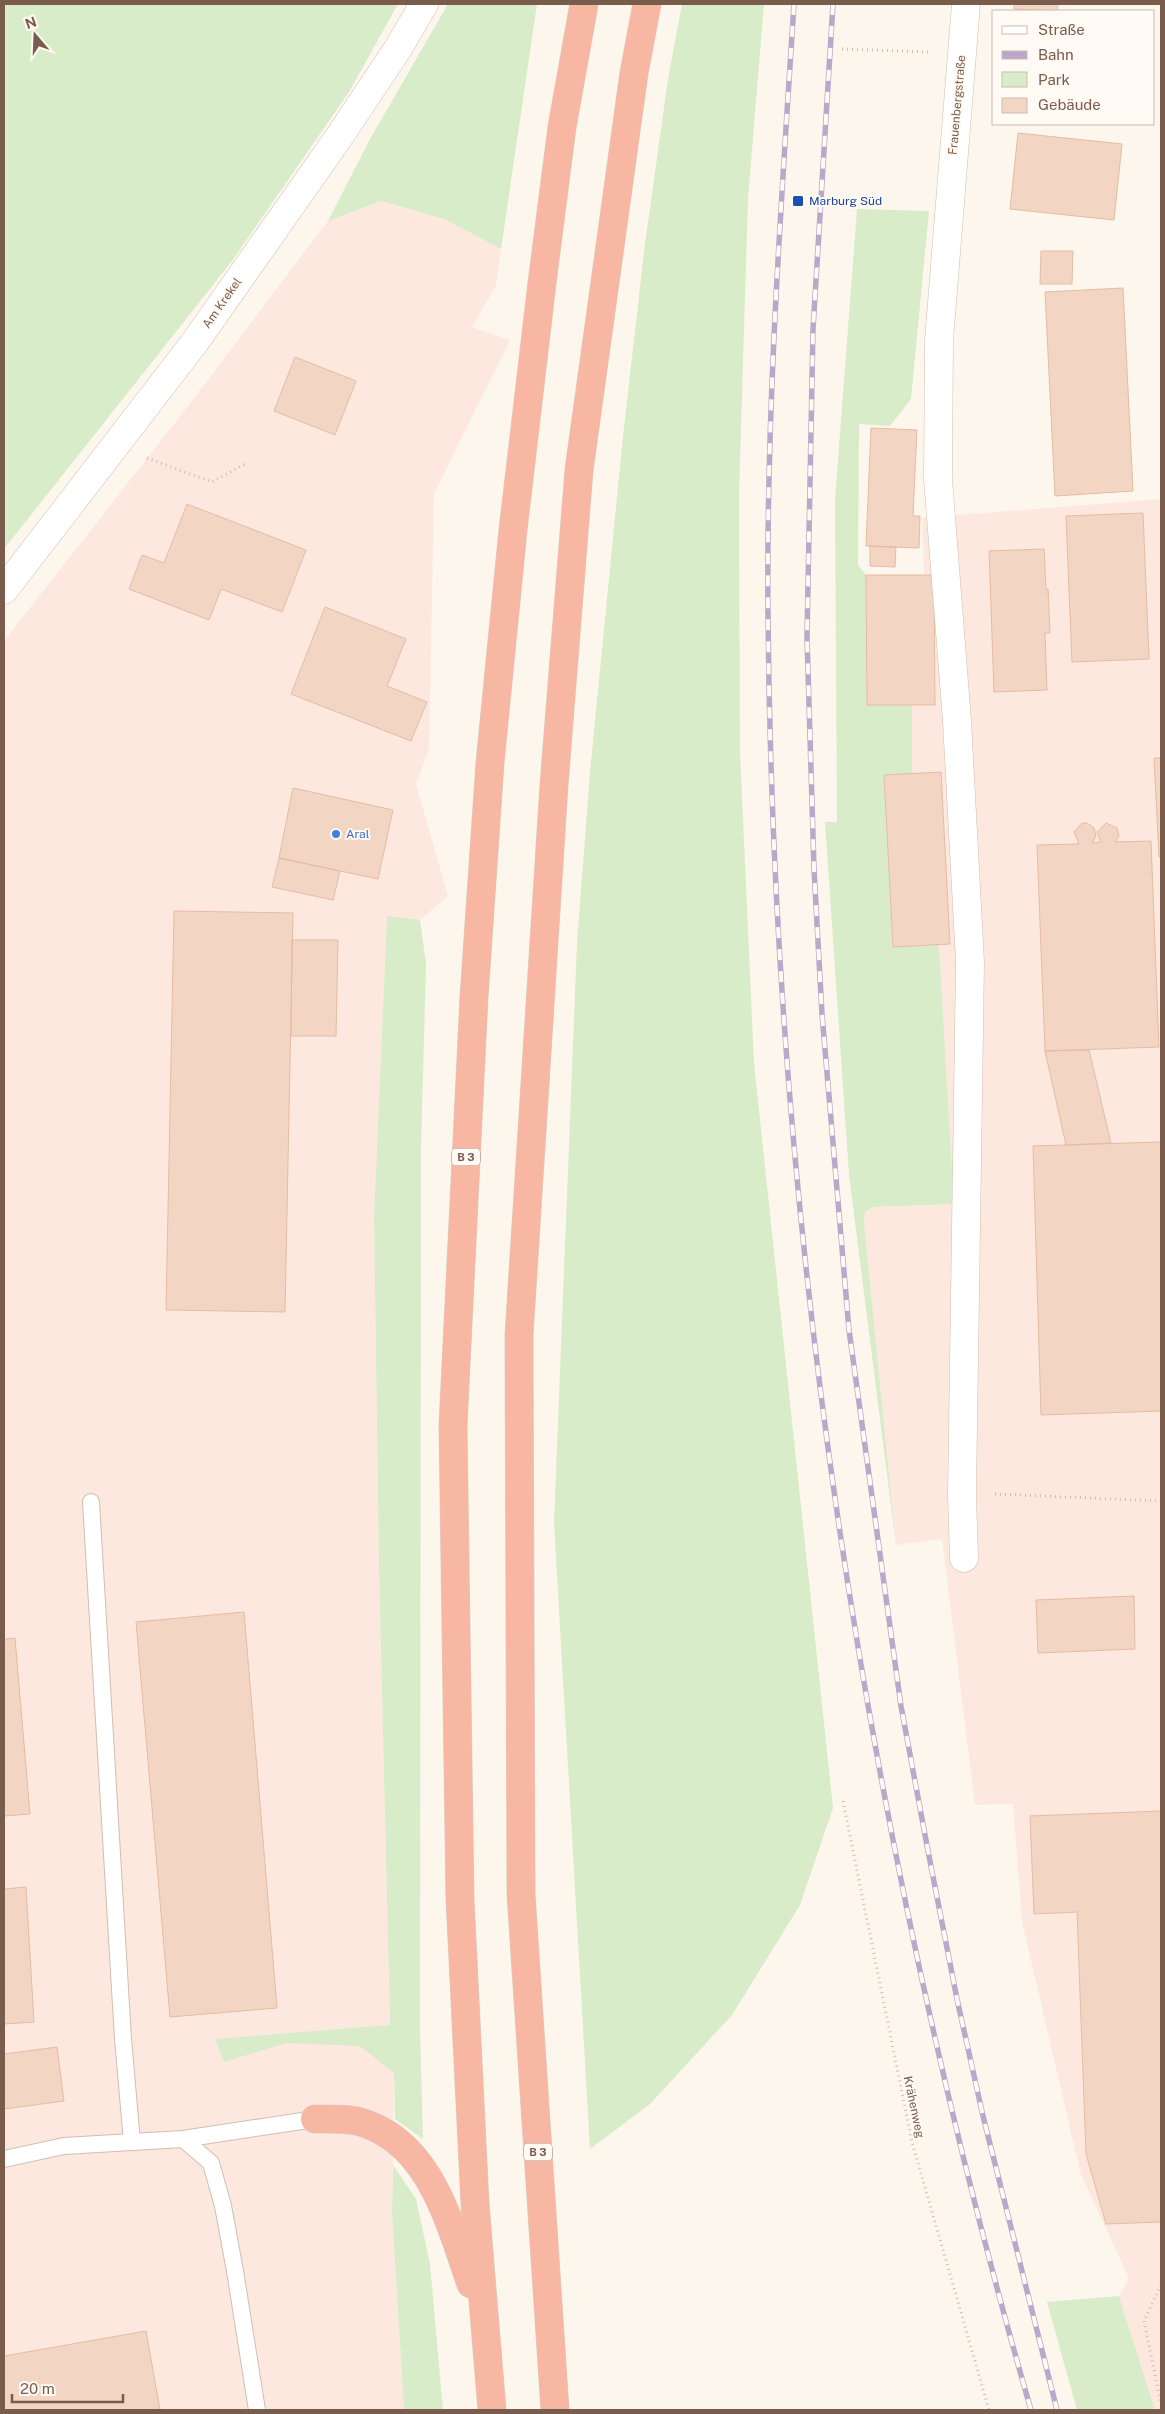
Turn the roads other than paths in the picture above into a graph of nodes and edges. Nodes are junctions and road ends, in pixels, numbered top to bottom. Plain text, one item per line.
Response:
1 (424, 4) edge
2 (584, 4) edge
3 (647, 4) edge
4 (966, 4) edge
5 (4, 590) edge
6 (91, 1502) dead end
7 (964, 1558) dead end
8 (315, 2119) joint
9 (182, 2139) junction
10 (132, 2142) junction
11 (4, 2159) edge
12 (483, 2316) junction
13 (257, 2410) edge
14 (492, 2410) edge
15 (555, 2410) edge

1 - 5 street, Am Krekel
2 - 12 highway, B 3
3 - 15 highway, B 3
4 - 7 street, Frauenbergstraße
6 - 10 lane
8 - 9 lane
8 - 12 highway
9 - 10 lane
9 - 13 lane
10 - 11 lane
12 - 14 highway, B 3

